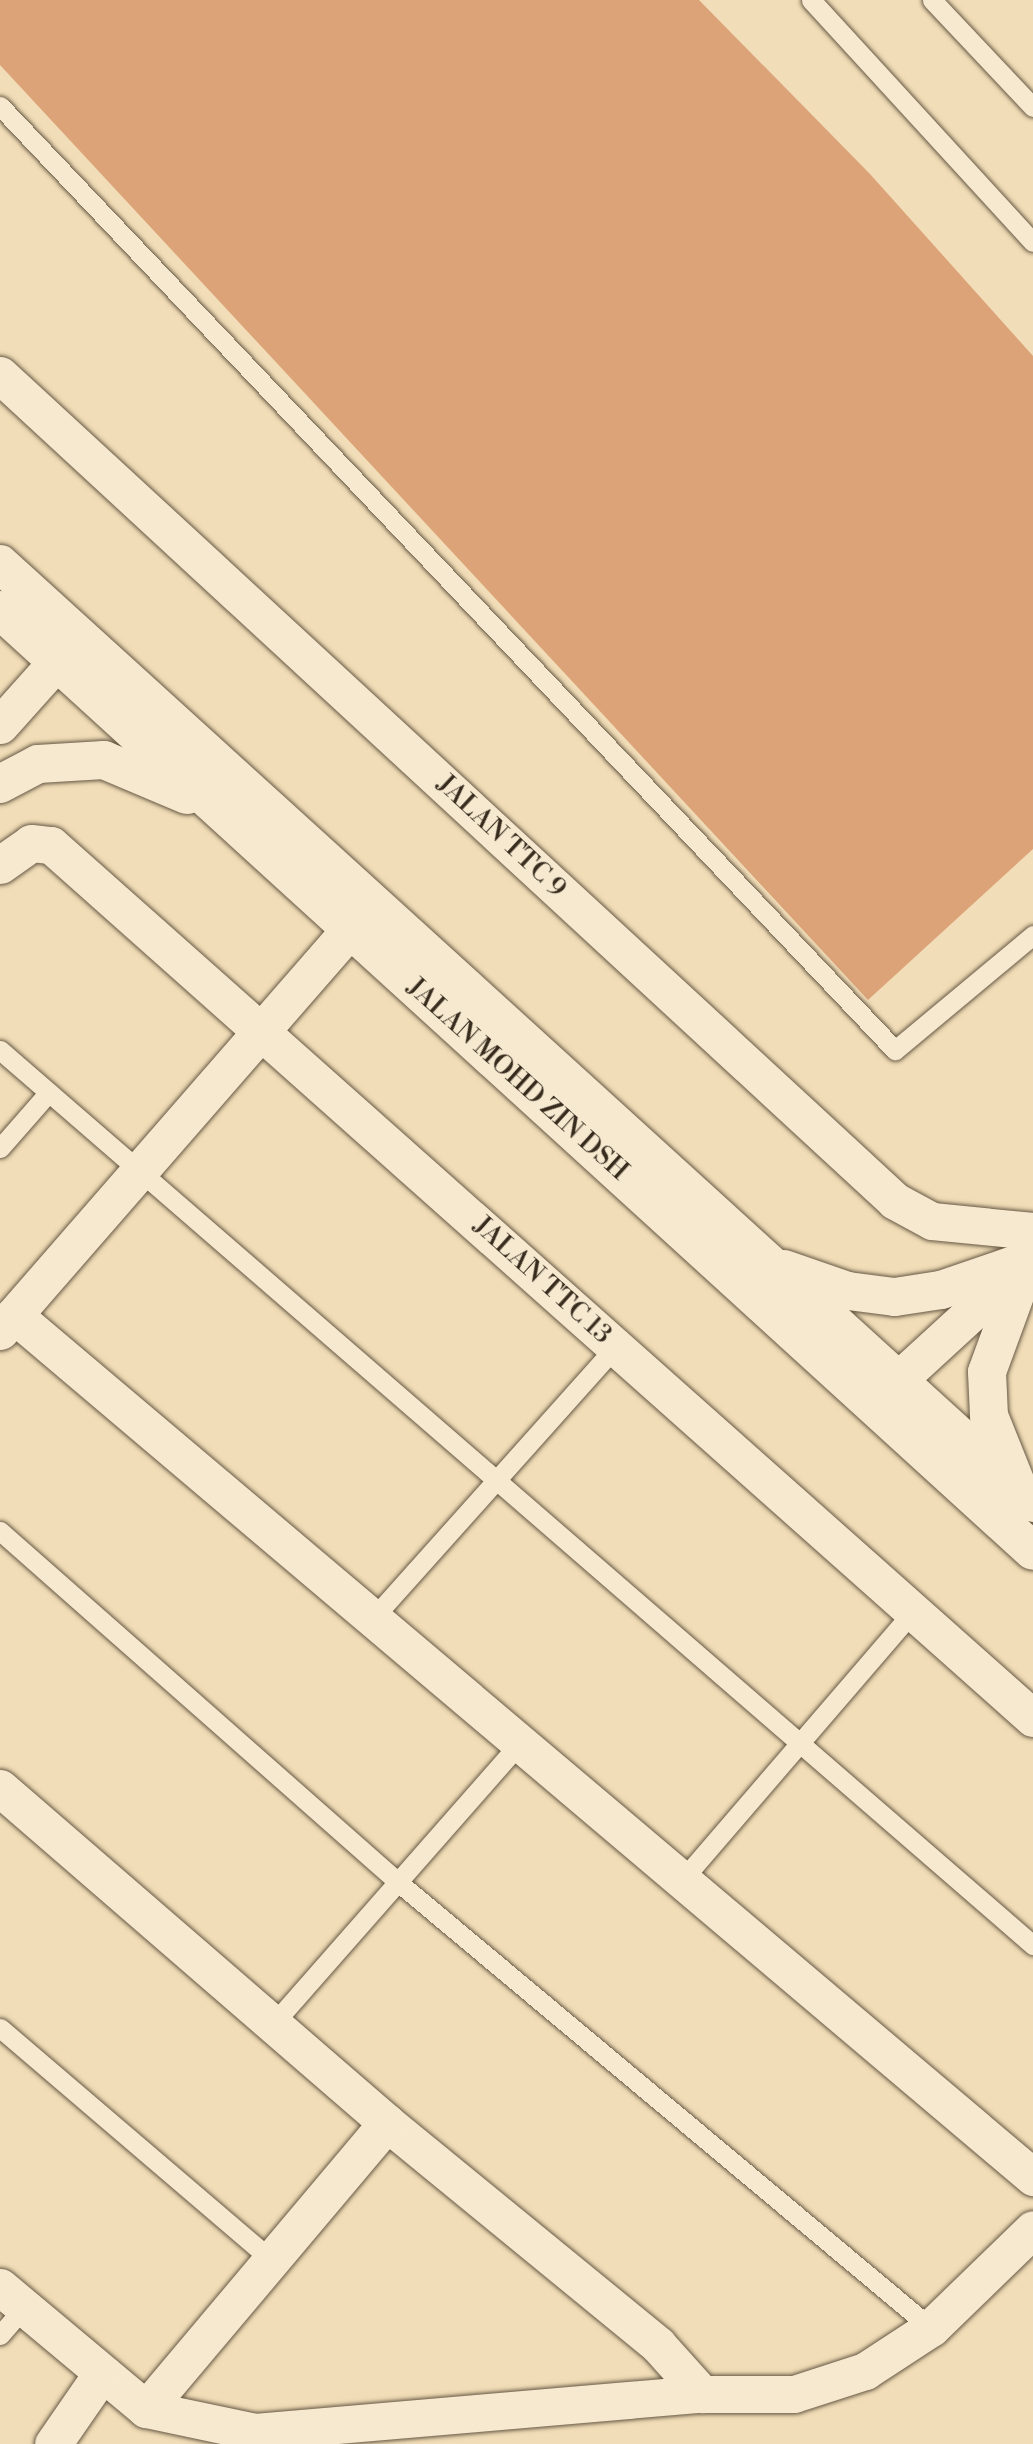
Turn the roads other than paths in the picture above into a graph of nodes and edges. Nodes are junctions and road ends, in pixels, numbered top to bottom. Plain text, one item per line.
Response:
1 (811, 0) edge
2 (932, 0) edge
3 (0, 106) edge
4 (1033, 107) edge
5 (1033, 242) edge
6 (0, 375) edge
7 (0, 564) edge
8 (0, 610) edge
9 (68, 649) junction
10 (0, 725) edge
11 (0, 784) edge
12 (226, 815) junction
13 (0, 865) edge
14 (351, 928) junction
15 (1033, 935) edge
16 (261, 1031) junction
17 (0, 1050) edge
18 (49, 1091) junction
19 (0, 1148) edge
20 (140, 1170) junction
21 (1031, 1249) edge
22 (769, 1264) junction
23 (7, 1323) edge
24 (615, 1347) junction
25 (885, 1392) junction
26 (496, 1480) junction
27 (1026, 1498) edge
28 (0, 1531) edge
29 (1033, 1551) edge
30 (913, 1611) junction
31 (373, 1618) junction
32 (1033, 1718) edge
33 (802, 1741) junction
34 (520, 1743) junction
35 (0, 1788) edge
36 (682, 1880) junction
37 (398, 1882) junction
38 (1033, 1945) edge
39 (273, 2024) junction
40 (0, 2028) edge
41 (387, 2123) junction
42 (1033, 2177) edge
43 (1033, 2229) edge
44 (272, 2260) junction
45 (12, 2297) edge
46 (931, 2328) junction
47 (0, 2335) edge
48 (102, 2372) junction
49 (702, 2394) junction
50 (146, 2409) junction
51 (53, 2444) edge

1 - 5 lane
2 - 4 lane
3 - 15 lane
6 - 21 street, JALAN TTC 9
7 - 9 main road, JALAN MOHD ZIN DSH
8 - 9 main road, JALAN MOHD ZIN DSH
9 - 10 street
9 - 12 main road, JALAN MOHD ZIN DSH
9 - 22 main road, JALAN MOHD ZIN DSH
11 - 12 main road
12 - 14 main road, JALAN MOHD ZIN DSH
13 - 16 street, JALAN TTC 13
14 - 16 street
14 - 25 main road, JALAN MOHD ZIN DSH
16 - 20 street
16 - 24 street, JALAN TTC 13
17 - 18 lane
18 - 19 lane
18 - 20 lane
20 - 23 street
20 - 26 lane
21 - 22 main road
21 - 25 street
21 - 27 main road
22 - 25 main road, JALAN MOHD ZIN DSH
23 - 31 street
24 - 26 lane
24 - 30 street, JALAN TTC 13
25 - 27 main road, JALAN MOHD ZIN DSH
25 - 29 main road, JALAN MOHD ZIN DSH
26 - 31 lane
26 - 33 lane
28 - 37 lane
30 - 32 street, JALAN TTC 13
30 - 33 lane
31 - 34 street
33 - 36 lane
33 - 38 lane
34 - 36 street
34 - 37 lane
35 - 39 street
36 - 42 street
37 - 39 lane
37 - 46 lane
39 - 41 street
40 - 44 lane
41 - 44 street
41 - 49 street
43 - 46 street
44 - 50 street
45 - 47 lane
45 - 48 street
46 - 49 street
48 - 50 street
48 - 51 street
49 - 50 street

